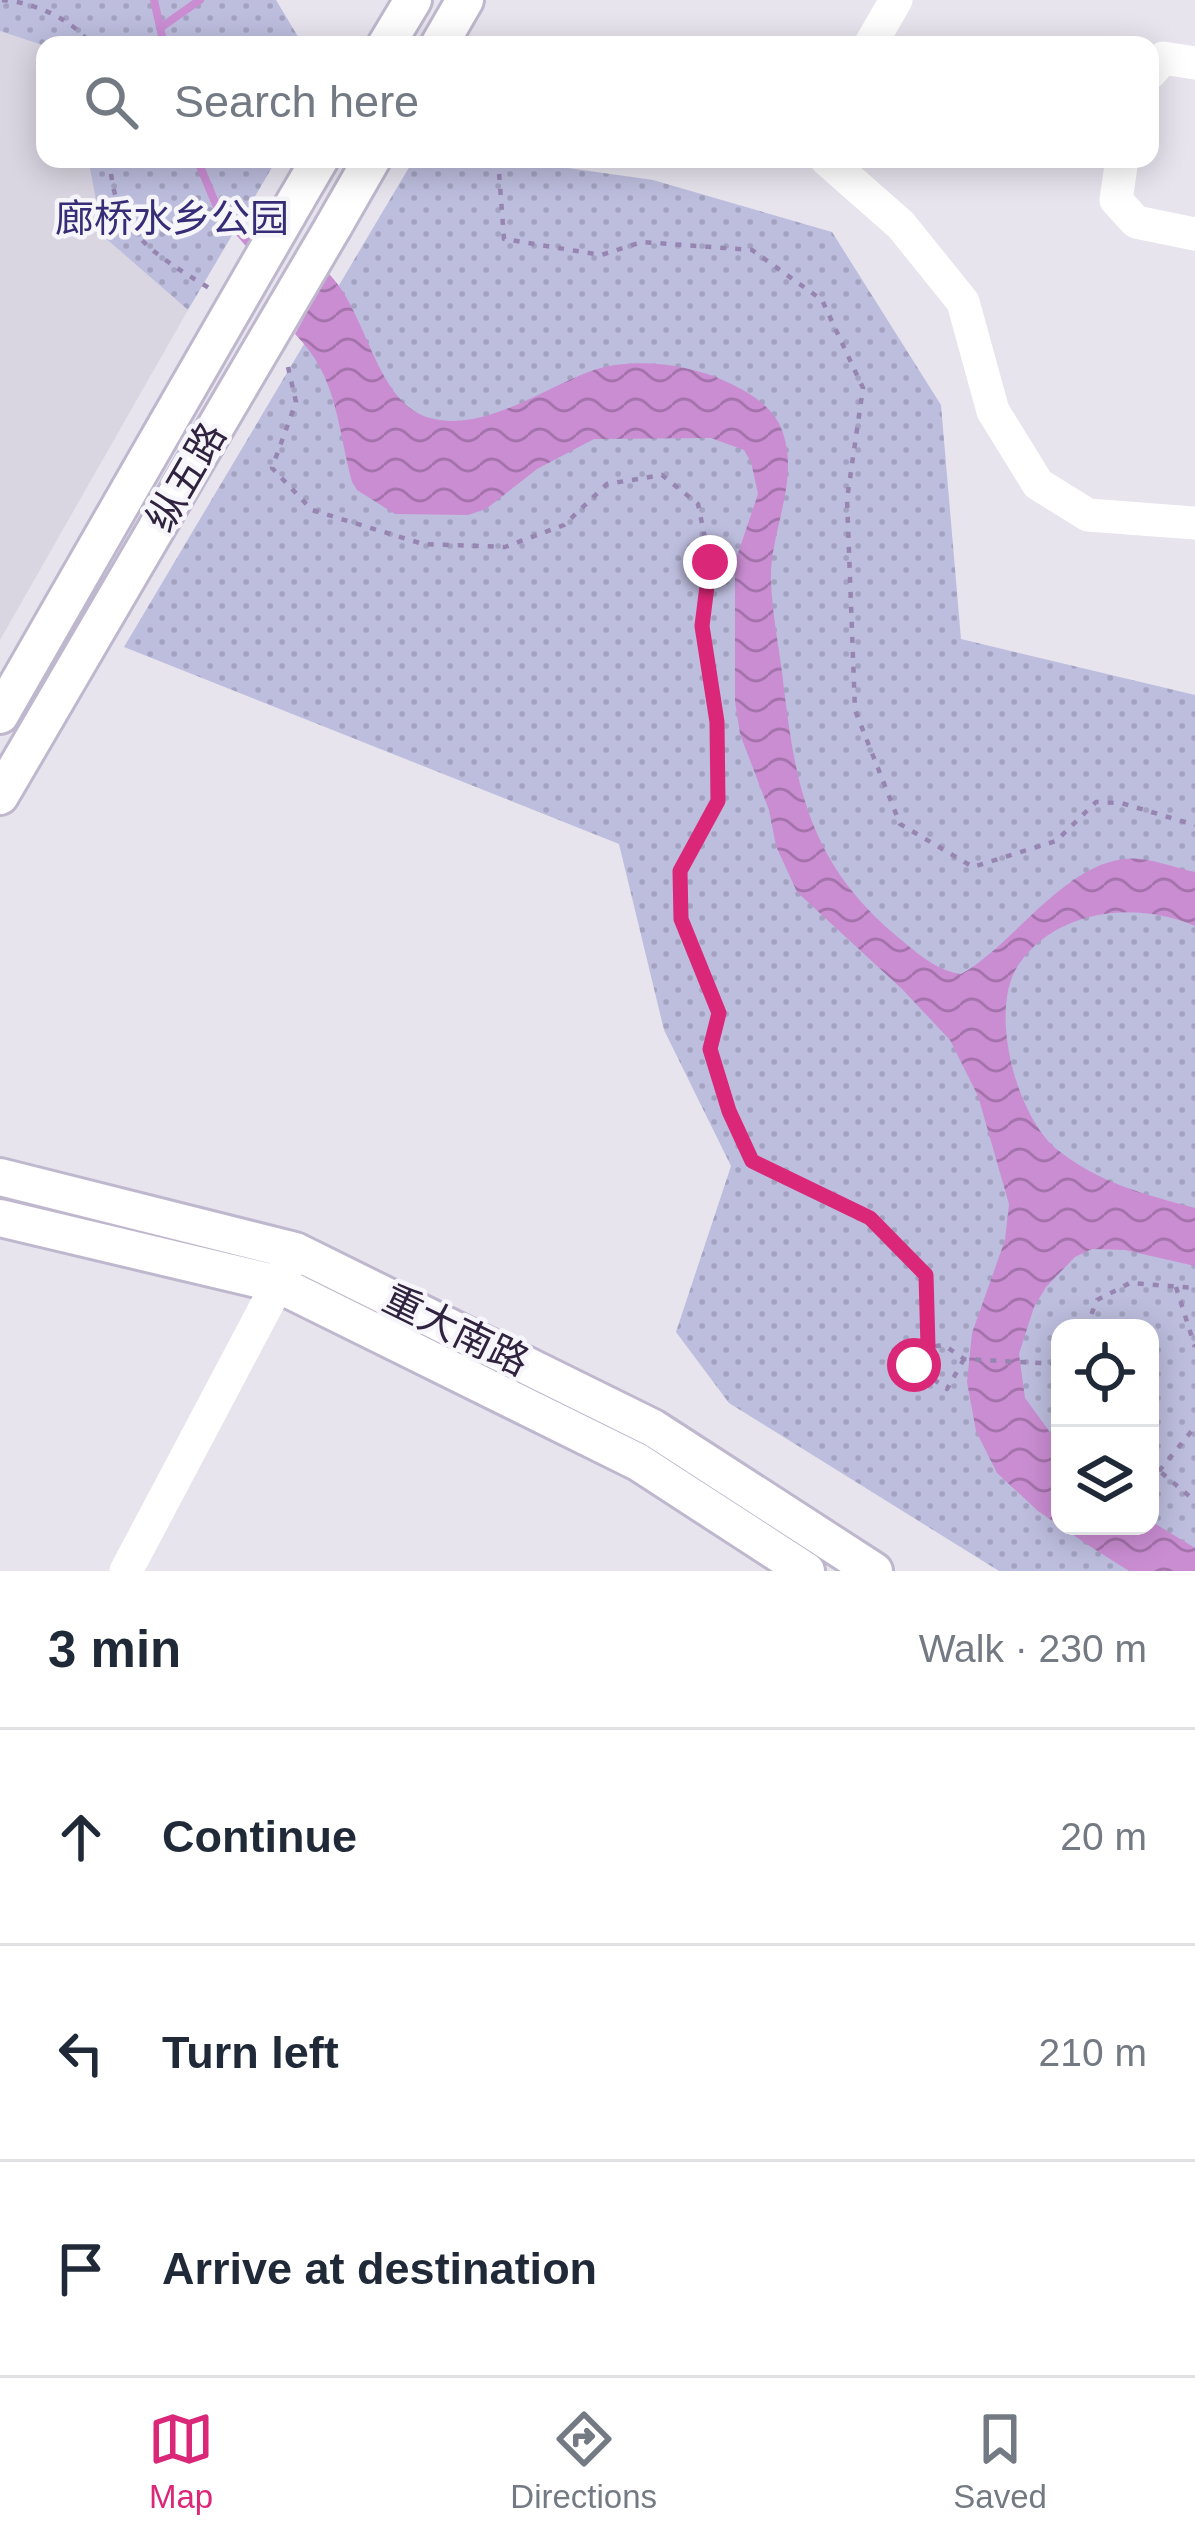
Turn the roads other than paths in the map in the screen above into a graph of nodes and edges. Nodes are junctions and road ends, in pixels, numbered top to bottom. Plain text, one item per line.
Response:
1 (412, 0) edge
2 (465, 0) edge
3 (896, 0) edge
4 (391, 36) edge
5 (444, 36) edge
6 (875, 36) edge
7 (1159, 63) edge
8 (1195, 63) edge
9 (315, 168) edge
10 (367, 168) edge
11 (836, 168) edge
12 (1121, 168) edge
13 (1195, 234) edge
14 (1195, 523) edge
15 (0, 715) edge
16 (0, 796) edge
17 (0, 1178) edge
18 (0, 1218) edge
19 (295, 1251) junction
20 (278, 1284) junction
21 (126, 1571) edge
22 (806, 1571) edge
23 (874, 1571) edge

1 - 4 main road
2 - 5 main road
3 - 6 street
7 - 8 street
9 - 15 main road, 纵五路, bridge
10 - 16 main road, 纵五路, bridge
11 - 14 street
12 - 13 street
17 - 19 main road, 重大南路
18 - 20 main road, 重大南路
19 - 20 street
19 - 23 main road, 重大南路
20 - 21 street
20 - 22 main road, 重大南路

